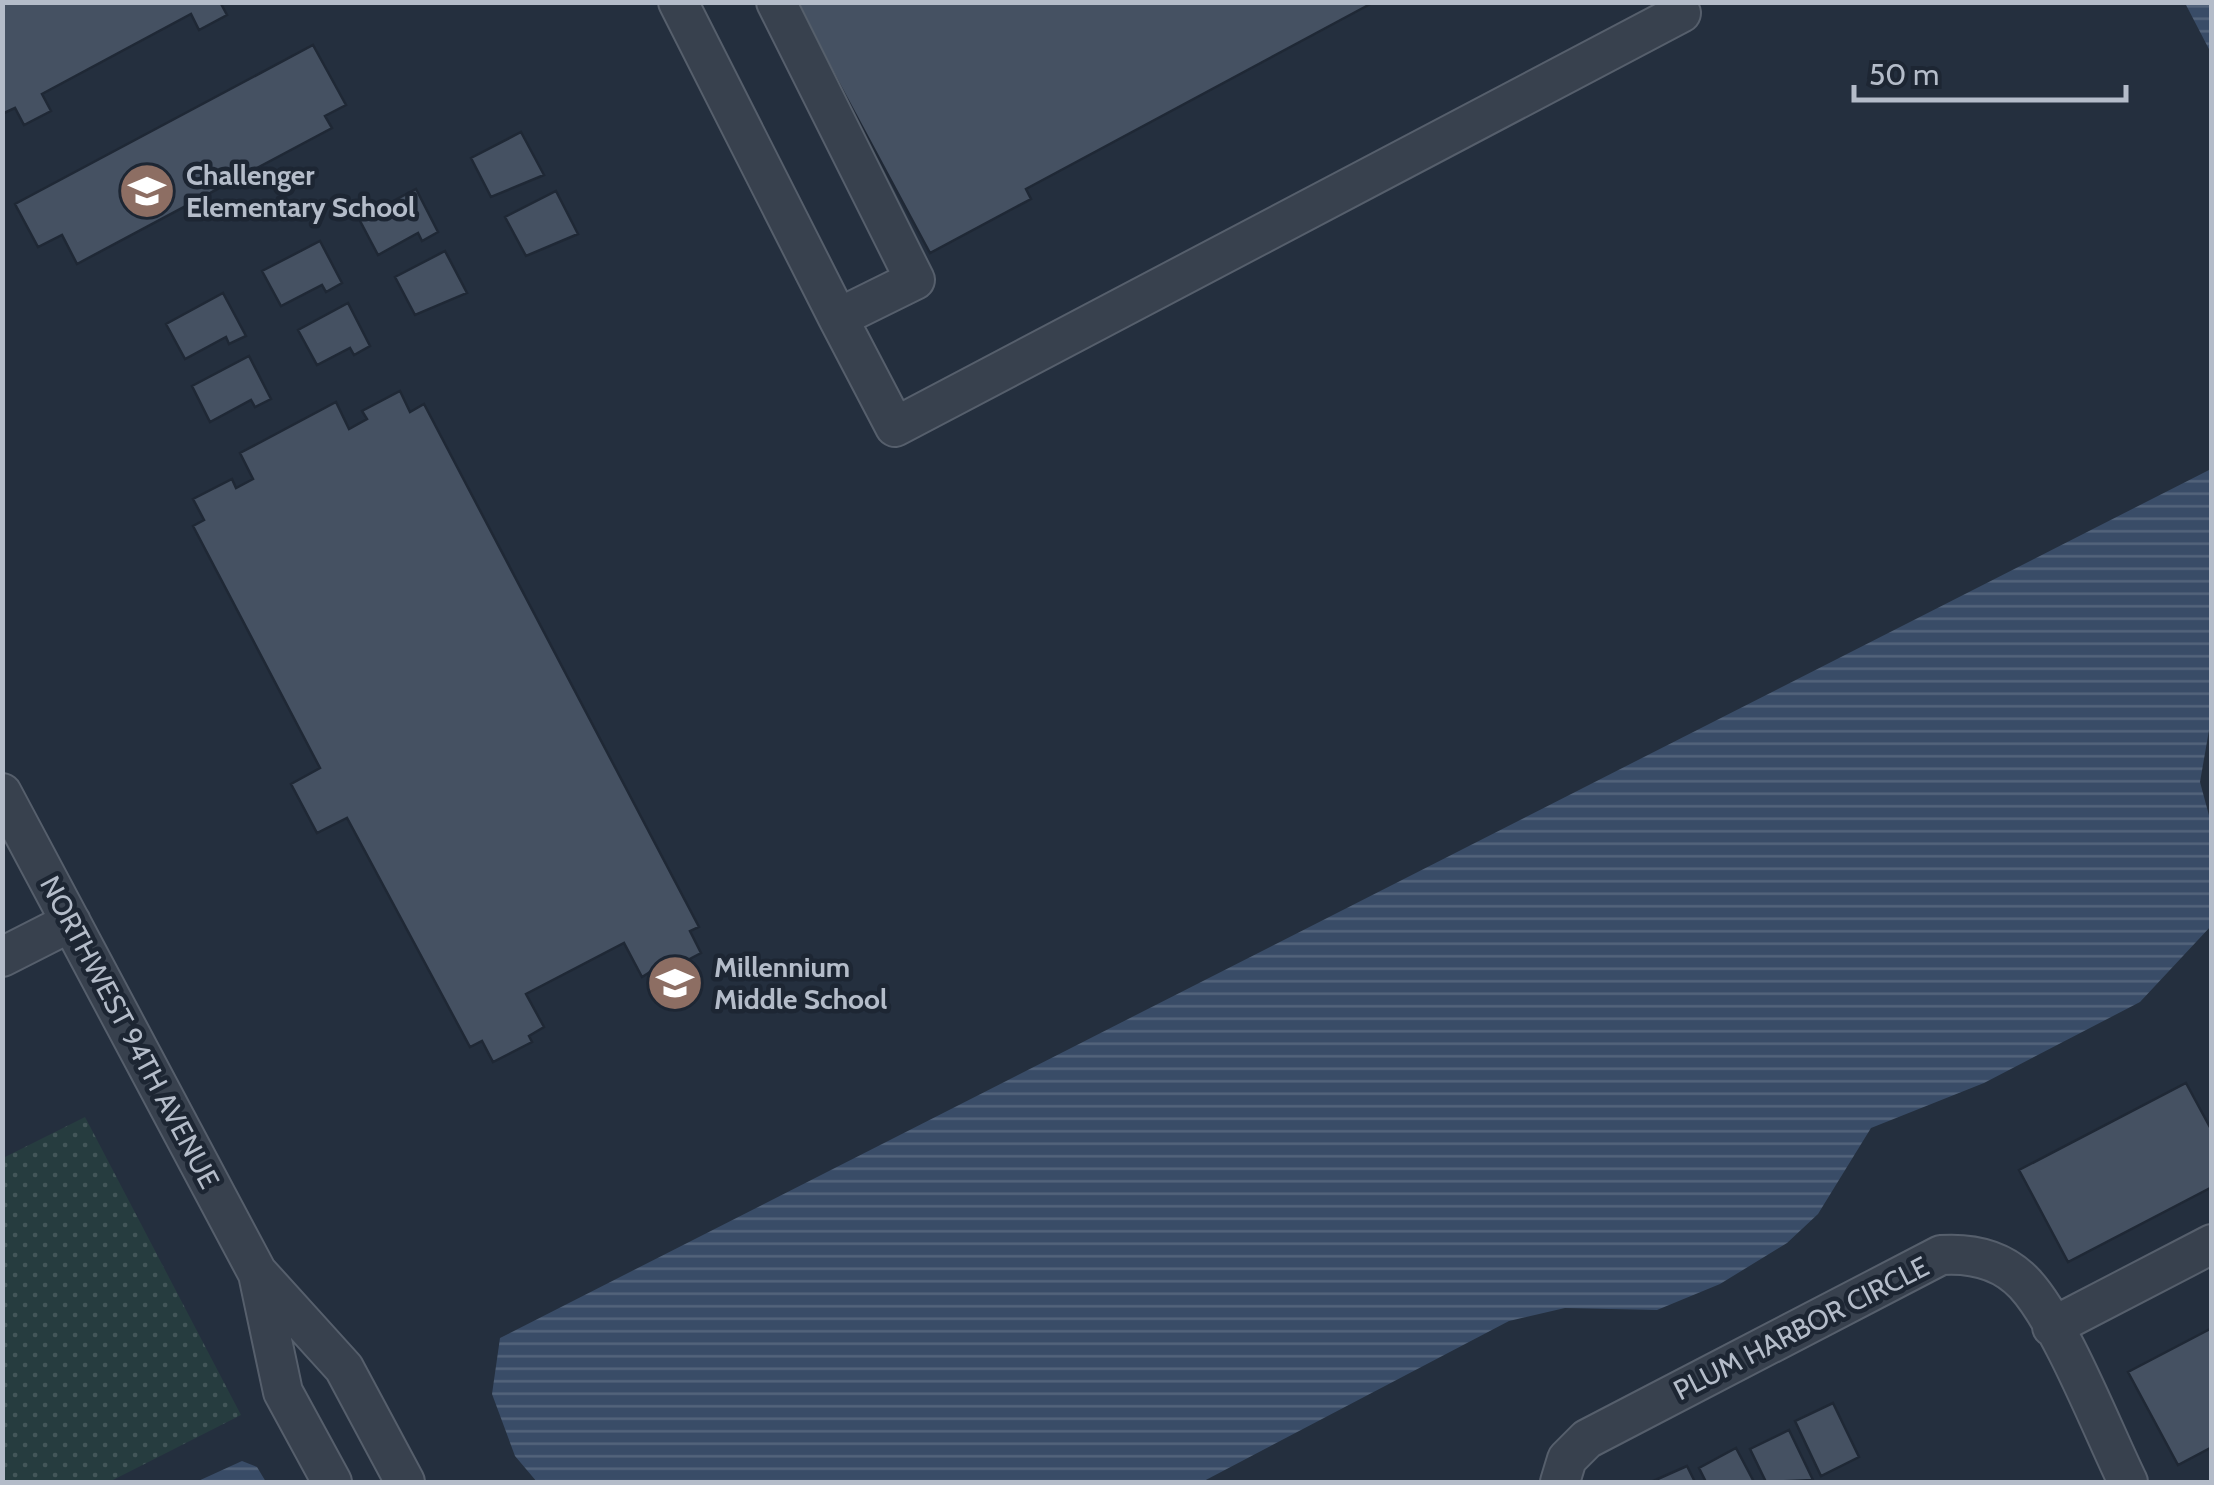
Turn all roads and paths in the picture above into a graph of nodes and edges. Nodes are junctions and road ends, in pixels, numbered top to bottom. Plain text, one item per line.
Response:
1 (678, 2) edge
2 (776, 2) edge
3 (1675, 2) edge
4 (838, 318) junction
5 (2, 793) edge
6 (71, 922) junction
7 (2, 958) edge
8 (2212, 1244) edge
9 (257, 1272) junction
10 (2052, 1327) junction
11 (332, 1482) edge
12 (405, 1482) edge
13 (1560, 1482) edge
14 (2128, 1482) edge

1 - 4 street
2 - 4 street
3 - 4 street
5 - 6 street, NORTHWEST 94TH AVENUE
6 - 7 street
6 - 9 street, NORTHWEST 94TH AVENUE
8 - 10 street
9 - 11 street, NORTHWEST 94TH AVENUE
9 - 12 street, NORTHWEST 94TH AVENUE
10 - 13 street, PLUM HARBOR CIRCLE
10 - 14 street, PLUM HARBOR CIRCLE

